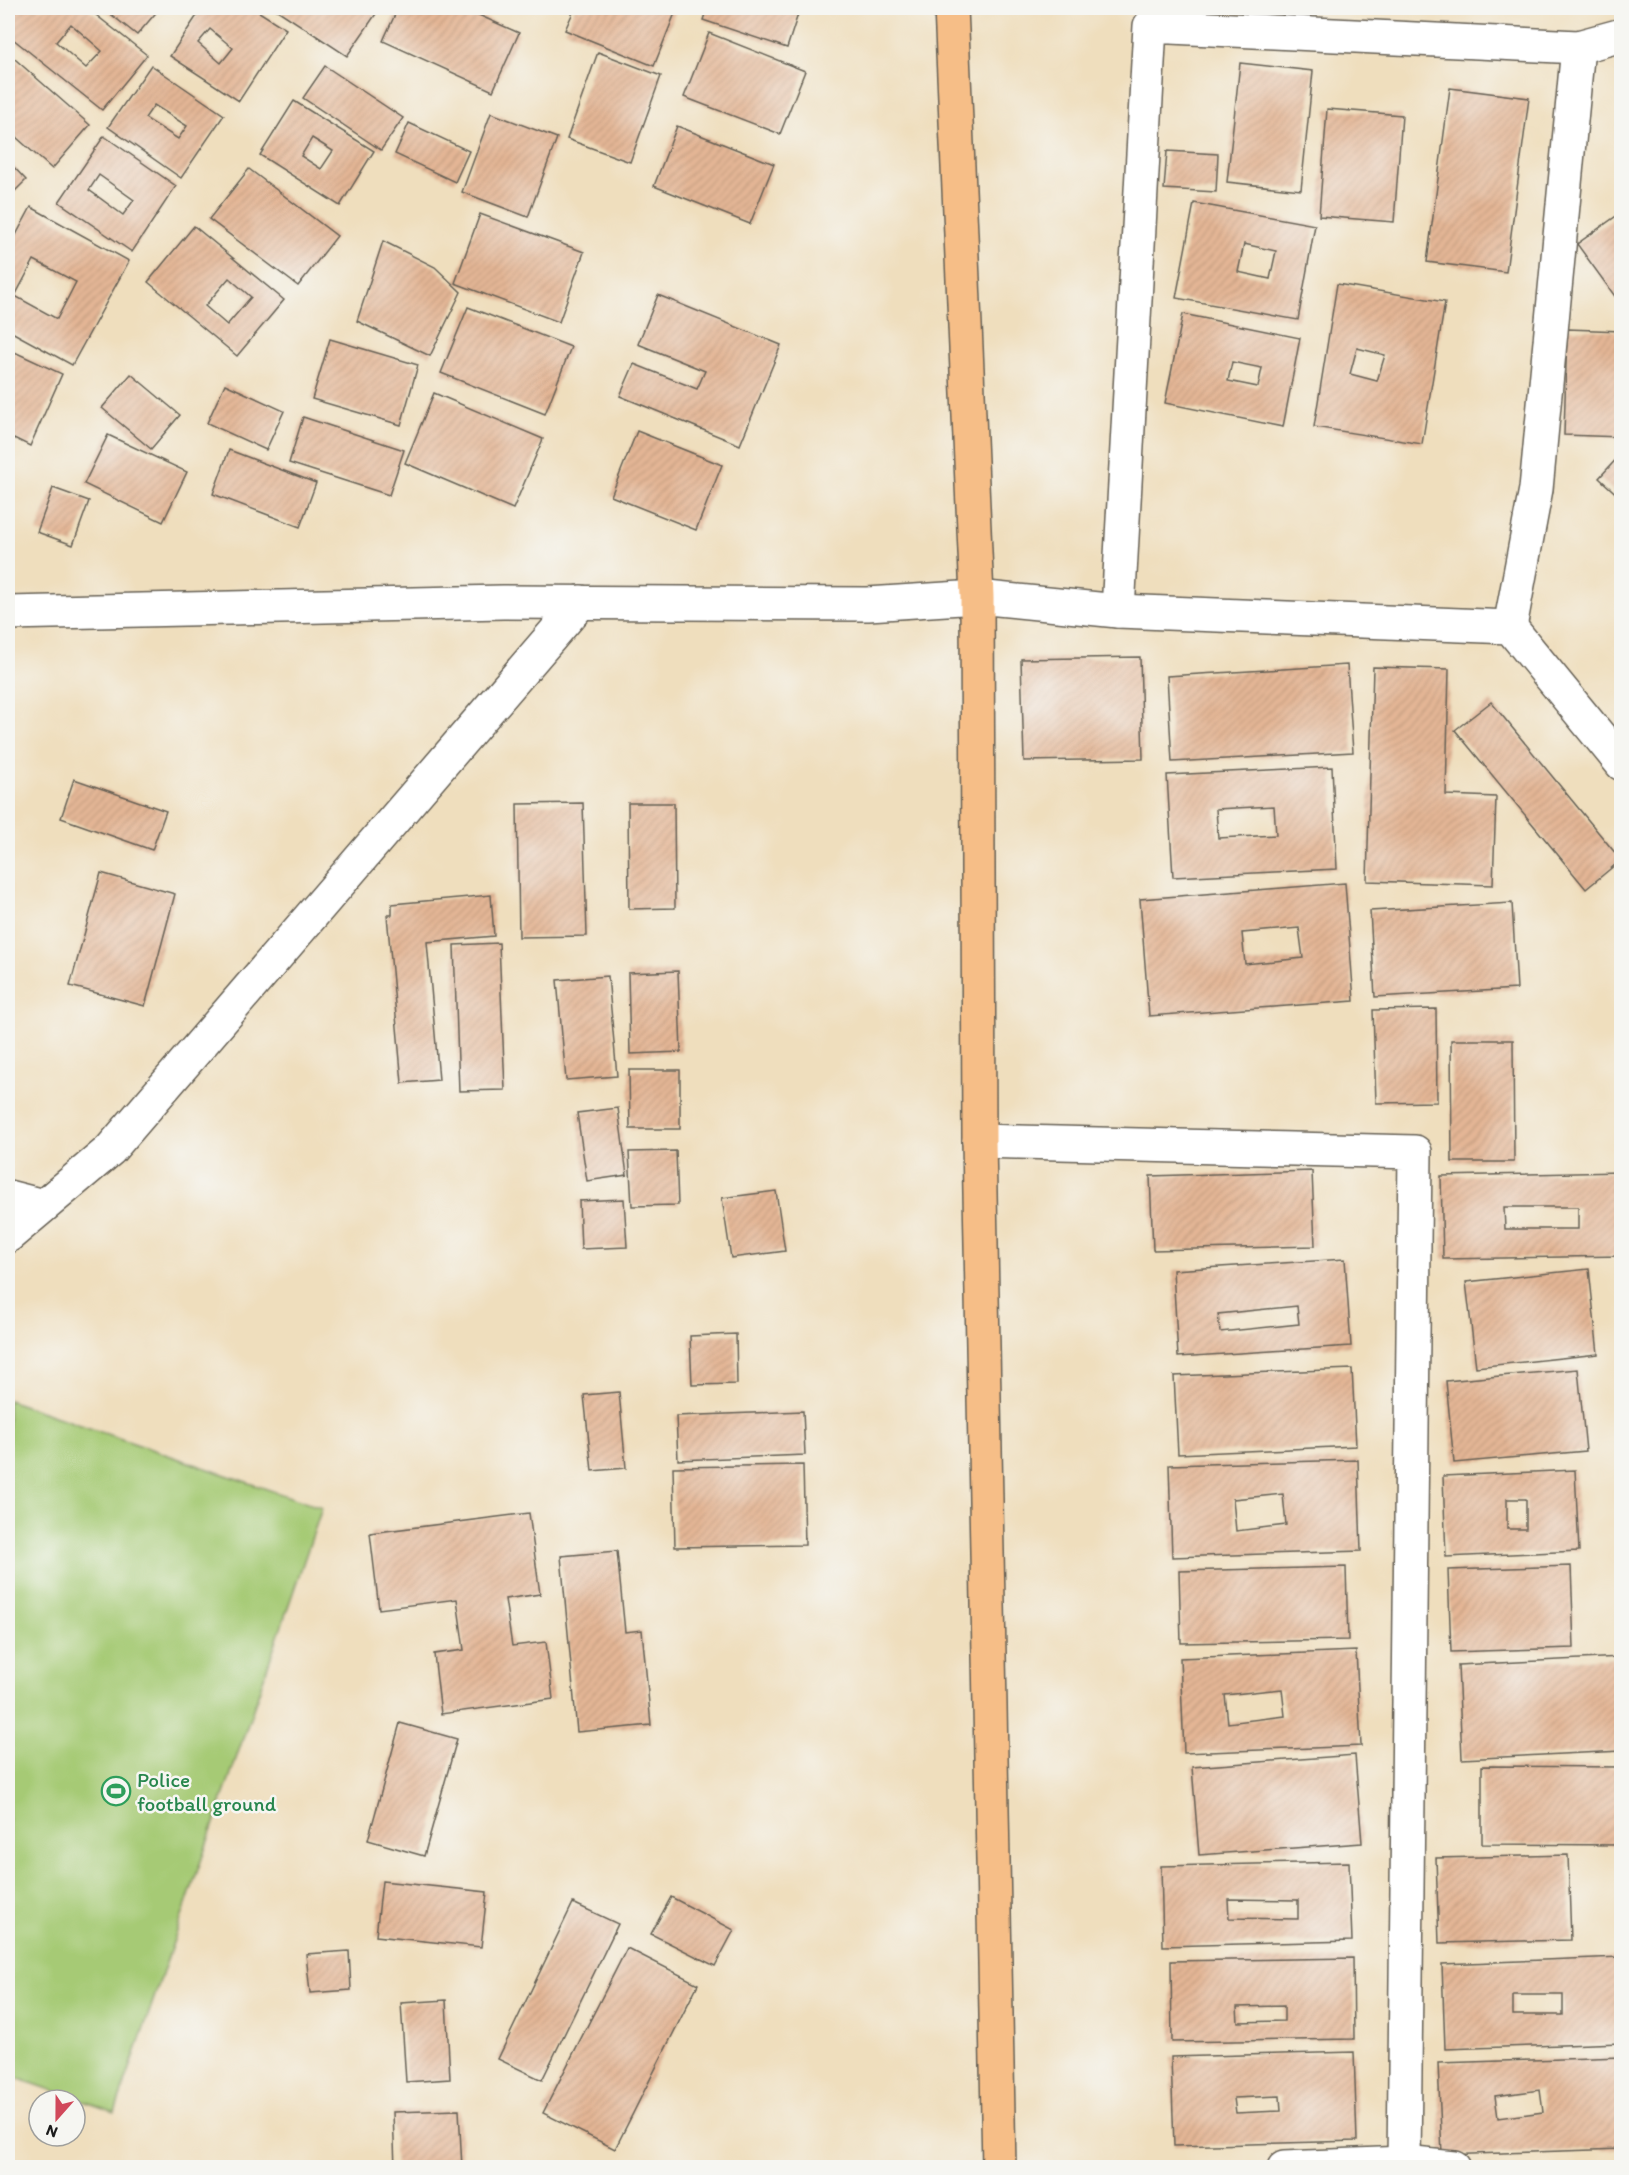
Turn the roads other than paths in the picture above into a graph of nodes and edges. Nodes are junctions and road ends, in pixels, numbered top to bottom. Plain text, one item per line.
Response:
1 (951, 8) edge
2 (1622, 35) edge
3 (1578, 47) junction
4 (976, 597) junction
5 (581, 602) junction
6 (1118, 611) junction
7 (8, 613) edge
8 (1510, 627) junction
9 (1622, 764) edge
10 (979, 1141) junction
11 (8, 1197) edge
12 (43, 1206) junction
13 (8, 1236) edge
14 (1404, 2163) junction
15 (999, 2168) edge
16 (1284, 2168) edge
17 (1454, 2168) edge

1 - 4 highway
2 - 3 street
3 - 6 street
3 - 8 street
4 - 5 street
4 - 6 street
4 - 10 highway
5 - 7 street
5 - 12 street
6 - 8 street
8 - 9 street
10 - 14 street
10 - 15 highway
11 - 12 street
12 - 13 street
14 - 16 street
14 - 17 street

